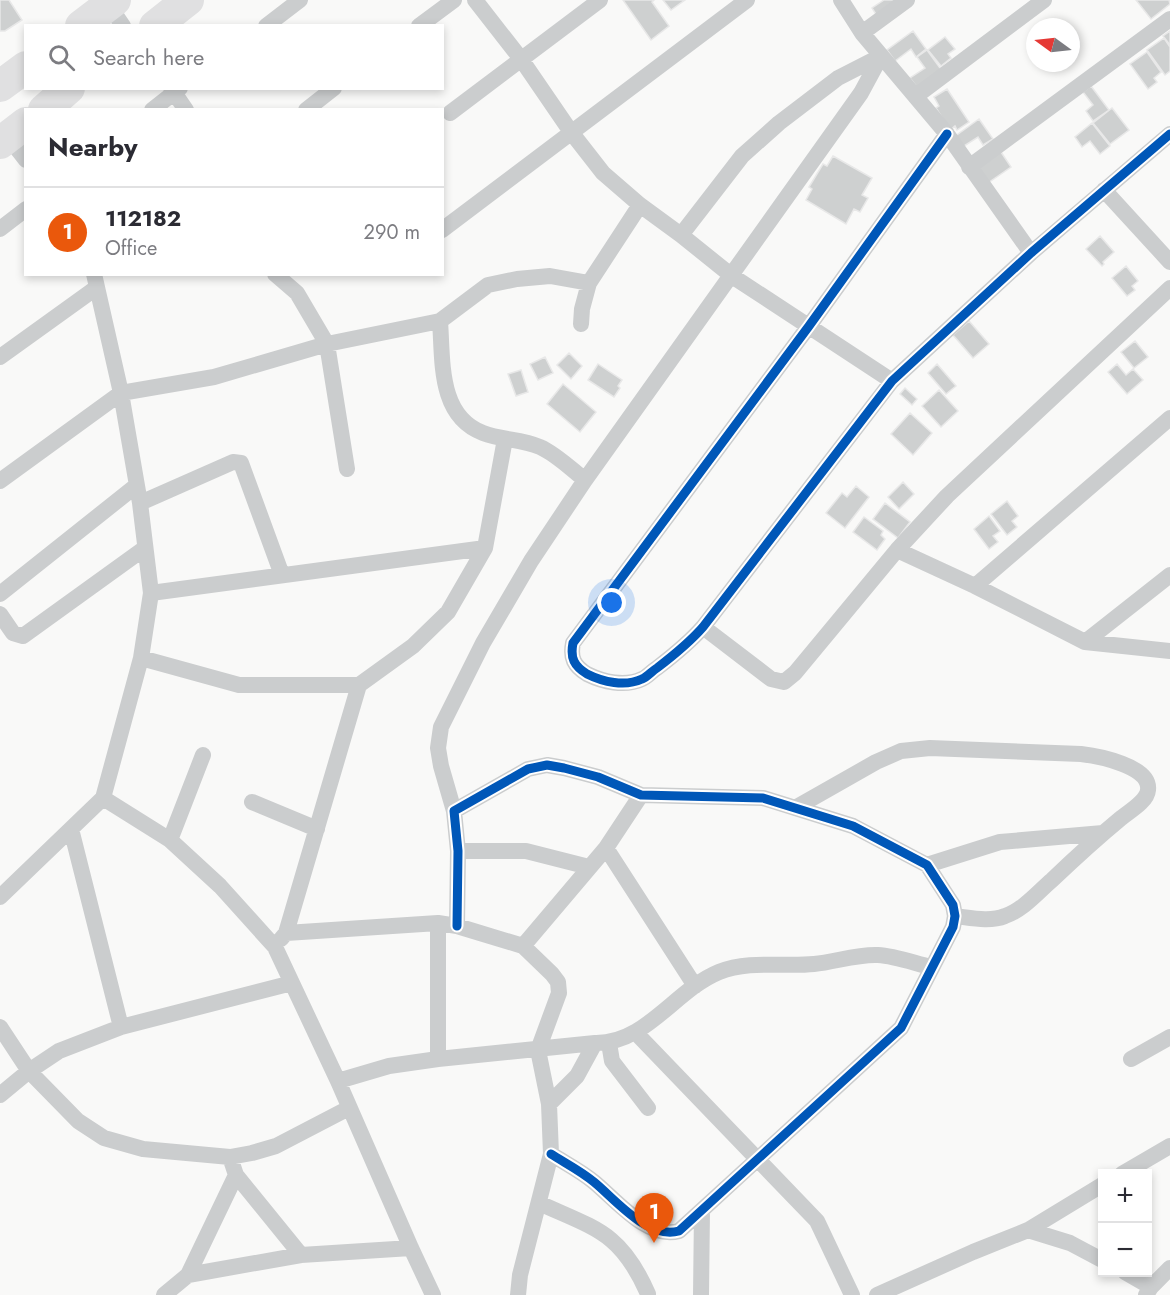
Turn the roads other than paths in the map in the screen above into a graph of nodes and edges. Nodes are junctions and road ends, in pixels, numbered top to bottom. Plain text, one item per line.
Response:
1 (189, 0) edge
2 (300, 0) edge
3 (454, 0) edge
4 (474, 0) edge
5 (600, 0) edge
6 (747, 0) edge
7 (841, 0) edge
8 (907, 0) edge
9 (1044, 0) edge
10 (113, 8) edge
11 (1170, 19) edge
12 (85, 24) edge
13 (158, 24) edge
14 (269, 24) edge
15 (422, 24) edge
16 (862, 33) junction
17 (881, 56) junction
18 (521, 59) junction
19 (24, 68) edge
20 (0, 86) edge
21 (67, 90) edge
22 (175, 90) edge
23 (331, 90) edge
24 (916, 96) junction
25 (46, 108) edge
26 (154, 108) edge
27 (185, 108) edge
28 (309, 108) edge
29 (450, 113) dead end
30 (571, 132) junction
31 (947, 134) junction
32 (1170, 134) edge
33 (969, 167) junction
34 (1104, 190) junction
35 (640, 205) junction
36 (24, 211) edge
37 (444, 228) edge
38 (0, 229) edge
39 (681, 235) junction
40 (1031, 253) junction
41 (1170, 262) edge
42 (277, 276) edge
43 (732, 276) junction
44 (95, 281) edge
45 (589, 283) junction
46 (1170, 288) edge
47 (440, 321) junction
48 (581, 324) dead end
49 (808, 326) junction
50 (327, 344) junction
51 (0, 357) edge
52 (892, 381) junction
53 (121, 393) junction
54 (1170, 418) edge
55 (505, 439) junction
56 (347, 469) dead end
57 (585, 480) junction
58 (0, 481) edge
59 (137, 485) junction
60 (140, 503) junction
61 (145, 548) junction
62 (485, 548) junction
63 (897, 550) junction
64 (1170, 574) edge
65 (282, 575) junction
66 (975, 586) junction
67 (151, 593) junction
68 (0, 594) edge
69 (0, 614) edge
70 (703, 627) junction
71 (1085, 642) junction
72 (1170, 651) edge
73 (141, 658) junction
74 (359, 685) junction
75 (203, 755) dead end
76 (641, 795) junction
77 (103, 798) junction
78 (252, 801) dead end
79 (795, 808) junction
80 (454, 811) junction
81 (71, 829) junction
82 (317, 829) junction
83 (1103, 833) junction
84 (170, 840) junction
85 (606, 848) junction
86 (458, 850) junction
87 (927, 866) junction
88 (589, 867) junction
89 (0, 897) edge
90 (956, 916) junction
91 (438, 923) junction
92 (457, 926) junction
93 (286, 933) junction
94 (523, 946) junction
95 (275, 947) junction
96 (931, 967) junction
97 (292, 983) junction
98 (695, 986) junction
99 (0, 1027) edge
100 (121, 1027) junction
101 (636, 1032) junction
102 (1170, 1037) edge
103 (602, 1043) junction
104 (538, 1050) junction
105 (438, 1059) junction
106 (1131, 1059) dead end
107 (28, 1071) junction
108 (338, 1081) junction
109 (0, 1095) edge
110 (549, 1104) junction
111 (349, 1108) junction
112 (648, 1108) dead end
113 (1170, 1146) edge
114 (551, 1154) junction
115 (230, 1157) junction
116 (759, 1159) junction
117 (1129, 1169) edge
118 (236, 1175) junction
119 (1098, 1187) edge
120 (539, 1203) junction
121 (702, 1211) junction
122 (1028, 1230) junction
123 (411, 1248) junction
124 (301, 1255) junction
125 (1098, 1258) edge
126 (1170, 1268) edge
127 (188, 1275) junction
128 (1131, 1277) edge
129 (1148, 1291) edge
130 (887, 1293) edge
131 (648, 1294) edge
132 (164, 1295) edge
133 (433, 1295) edge
134 (518, 1295) edge
135 (701, 1295) edge
136 (852, 1295) edge

1 - 13 highway
2 - 14 street
3 - 15 street
4 - 18 street
5 - 18 street
6 - 30 street
7 - 16 street
8 - 16 street
9 - 24 street
10 - 12 highway
11 - 33 street
16 - 17 street
17 - 24 street
17 - 39 street
17 - 43 street
18 - 29 street
18 - 30 street
19 - 20 highway
21 - 25 highway
22 - 26 street
22 - 27 street
23 - 28 street
24 - 31 street
30 - 35 street
30 - 37 street
31 - 33 street
31 - 49 street
32 - 34 street
33 - 40 street
34 - 40 street
34 - 41 street
35 - 39 street
35 - 45 street
36 - 38 street
39 - 43 street
40 - 52 street
42 - 50 street
43 - 49 street
43 - 57 street
44 - 51 street
44 - 53 street
45 - 47 street
45 - 48 street
46 - 63 street
47 - 50 street
47 - 55 street
49 - 52 street
49 - 70 street
50 - 53 street
50 - 56 street
52 - 70 street
53 - 58 street
53 - 59 street
54 - 66 street
55 - 57 street
55 - 62 street
57 - 80 street
59 - 60 street
59 - 68 street
60 - 61 street
60 - 65 street
61 - 67 street
61 - 69 street
62 - 65 street
62 - 74 street
63 - 66 street
63 - 70 street
64 - 71 street
65 - 67 street
66 - 71 street
67 - 73 street
71 - 72 street
73 - 74 street
73 - 77 street
74 - 82 street
75 - 84 street
76 - 79 street
76 - 80 street
76 - 85 street
77 - 81 street
77 - 84 street
78 - 82 street
79 - 83 street
79 - 87 street
80 - 86 street
81 - 89 street
81 - 100 street
82 - 93 street
83 - 87 street
83 - 90 street
84 - 95 street
85 - 88 street
85 - 98 street
86 - 88 street
86 - 92 street
87 - 90 street
88 - 94 street
90 - 96 street
91 - 92 street
91 - 93 street
91 - 105 street
92 - 94 street
93 - 95 street
94 - 104 street
95 - 97 street
96 - 98 street
96 - 116 street
97 - 100 street
97 - 108 street
98 - 101 street
99 - 107 street
100 - 107 street
101 - 103 street
101 - 116 street
102 - 106 street
103 - 104 street
103 - 110 street
103 - 112 street
104 - 105 street
104 - 110 street
105 - 108 street
107 - 109 street
107 - 115 street
108 - 111 street
110 - 114 street
111 - 115 street
111 - 123 street
113 - 117 street
114 - 120 street
114 - 121 street
115 - 118 street
116 - 121 street
116 - 136 street
118 - 124 street
118 - 127 street
119 - 122 street
120 - 131 street
120 - 134 street
121 - 135 street
122 - 125 street
122 - 130 street
123 - 124 street
123 - 133 street
124 - 127 street
126 - 129 street
127 - 132 street
128 - 129 street

